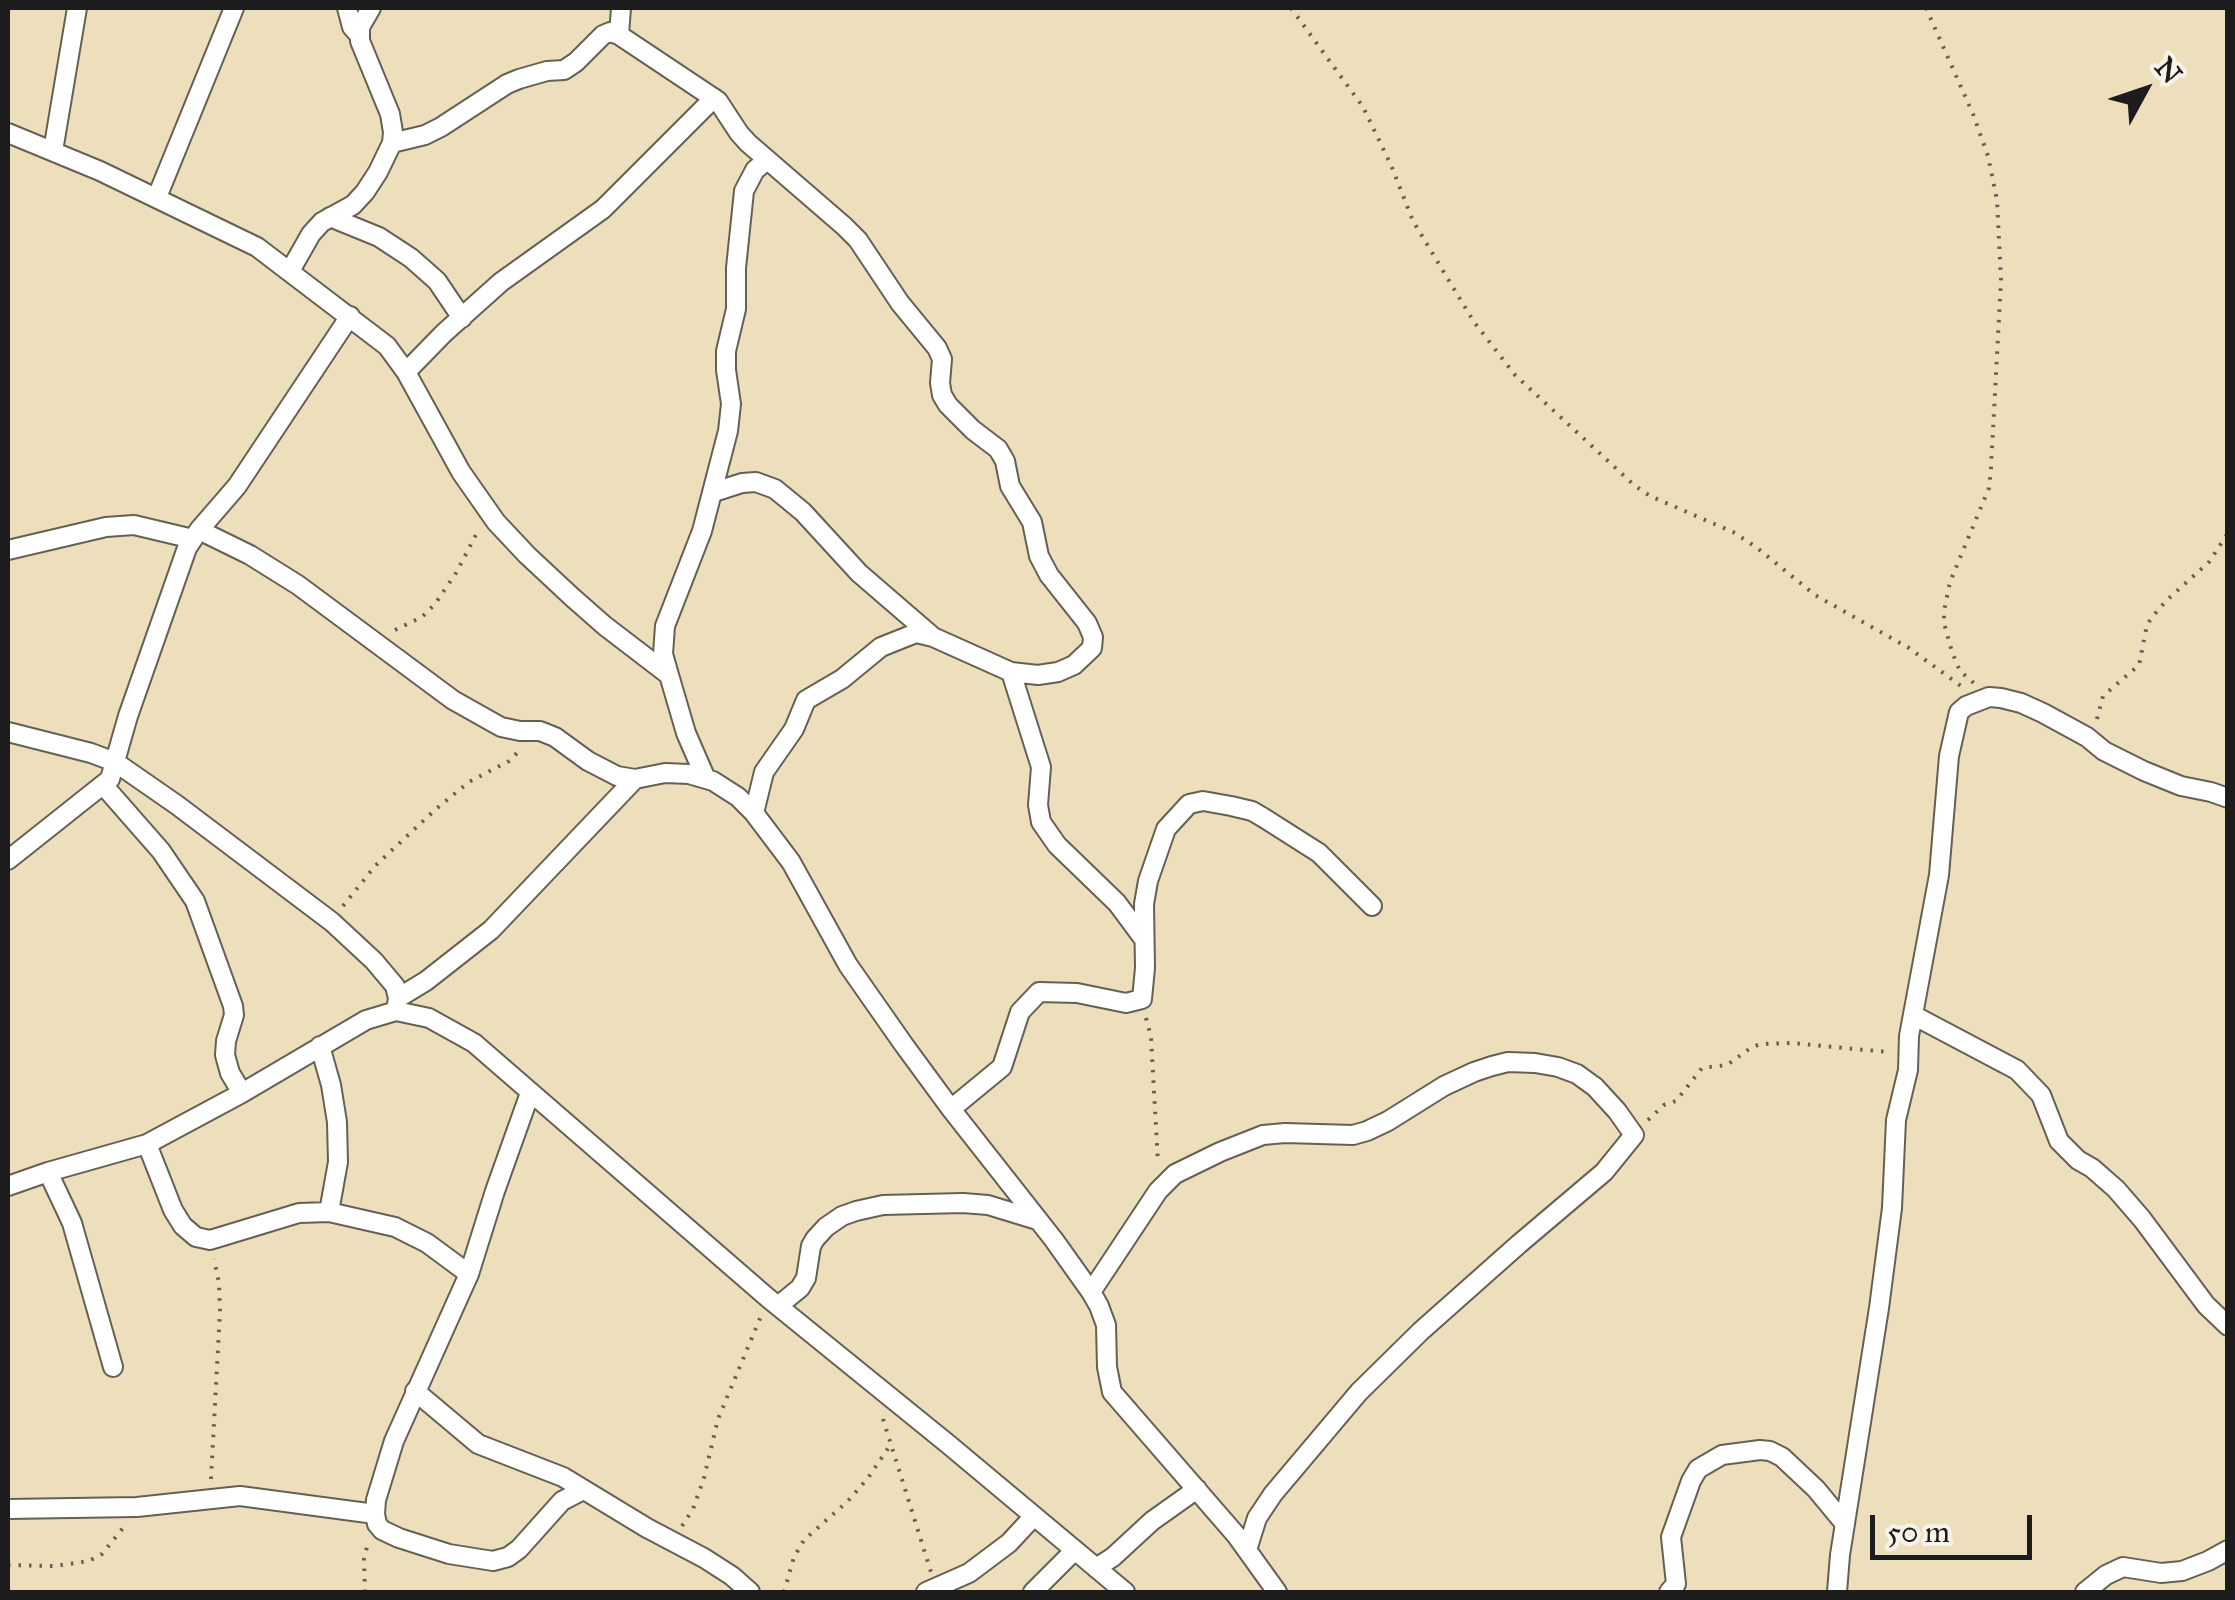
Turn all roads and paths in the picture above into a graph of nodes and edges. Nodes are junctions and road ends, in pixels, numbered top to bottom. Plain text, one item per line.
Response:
1 (77, 8) edge
2 (234, 8) edge
3 (346, 8) edge
4 (371, 8) edge
5 (621, 8) edge
6 (1292, 8) edge
7 (1926, 8) edge
8 (619, 35) junction
9 (360, 36) junction
10 (714, 98) junction
11 (8, 133) edge
12 (392, 143) junction
13 (53, 151) junction
14 (767, 160) junction
15 (157, 197) junction
16 (330, 218) junction
17 (290, 271) junction
18 (350, 316) junction
19 (462, 318) junction
20 (406, 372) junction
21 (714, 492) junction
22 (489, 512) junction
23 (2228, 532) edge
24 (196, 534) junction
25 (8, 550) edge
26 (366, 636) junction
27 (933, 637) junction
28 (1011, 672) junction
29 (669, 675) junction
30 (1985, 699) junction
31 (530, 731) junction
32 (8, 732) edge
33 (2104, 751) junction
34 (115, 762) junction
35 (706, 778) junction
36 (635, 779) junction
37 (104, 786) junction
38 (2228, 798) edge
39 (754, 813) junction
40 (8, 860) edge
41 (1372, 906) dead end
42 (332, 922) junction
43 (1143, 938) junction
44 (1142, 999) junction
45 (397, 1004) junction
46 (1913, 1015) junction
47 (320, 1046) junction
48 (1908, 1052) junction
49 (530, 1093) junction
50 (242, 1094) junction
51 (950, 1110) junction
52 (1634, 1135) junction
53 (147, 1144) junction
54 (48, 1172) junction
55 (8, 1186) edge
56 (1158, 1191) junction
57 (330, 1212) junction
58 (1037, 1220) junction
59 (210, 1240) junction
60 (470, 1274) junction
61 (1091, 1292) junction
62 (773, 1302) junction
63 (2228, 1326) edge
64 (113, 1367) dead end
65 (870, 1381) junction
66 (415, 1391) junction
67 (891, 1444) junction
68 (1197, 1489) junction
69 (583, 1490) junction
70 (210, 1499) junction
71 (137, 1507) junction
72 (8, 1509) edge
73 (1034, 1516) junction
74 (376, 1519) junction
75 (1845, 1524) junction
76 (672, 1541) junction
77 (1075, 1550) junction
78 (1247, 1550) junction
79 (2228, 1550) edge
80 (8, 1565) edge
81 (1096, 1568) junction
82 (931, 1590) edge
83 (364, 1592) edge
84 (750, 1592) edge
85 (784, 1592) edge
86 (1033, 1592) edge
87 (1124, 1592) edge
88 (1277, 1592) edge
89 (1669, 1592) edge
90 (1838, 1592) edge
91 (2085, 1592) edge

1 - 13 street
2 - 15 street
3 - 9 street
4 - 9 street
5 - 8 street
6 - 30 path
7 - 30 path
8 - 10 street
8 - 12 street
9 - 12 street
10 - 14 street
10 - 19 street
11 - 13 street
12 - 16 street
13 - 15 street
14 - 21 street
14 - 28 street
15 - 17 street
16 - 17 street
16 - 19 street
17 - 18 street
18 - 20 street
18 - 24 street
19 - 20 street
20 - 22 street
21 - 27 street
21 - 29 street
22 - 26 path
22 - 29 street
23 - 33 path
24 - 25 street
24 - 26 street
24 - 34 street
26 - 31 street
27 - 28 street
27 - 39 street
28 - 43 street
29 - 35 street
30 - 33 street
30 - 46 street
31 - 36 street
31 - 42 path
32 - 34 street
33 - 38 street
34 - 37 street
34 - 42 street
35 - 36 street
35 - 39 street
36 - 45 street
37 - 40 street
37 - 50 street
39 - 51 street
41 - 43 street
42 - 45 street
43 - 44 street
44 - 51 street
44 - 56 path
45 - 47 street
45 - 49 street
46 - 48 street
46 - 63 street
47 - 50 street
47 - 57 street
48 - 52 path
48 - 75 street
49 - 60 street
49 - 62 street
50 - 53 street
51 - 58 street
52 - 56 street
52 - 78 street
53 - 54 street
53 - 59 street
54 - 55 street
54 - 64 street
56 - 61 street
57 - 59 street
57 - 60 street
58 - 61 street
58 - 62 street
59 - 70 path
60 - 66 street
61 - 68 street
62 - 65 street
62 - 76 path
65 - 67 path
65 - 73 street
66 - 69 street
66 - 74 street
67 - 82 path
67 - 85 path
68 - 78 street
68 - 81 street
69 - 74 street
69 - 76 street
70 - 71 street
70 - 74 street
71 - 72 street
71 - 80 path
73 - 77 street
73 - 82 street
74 - 83 path
75 - 89 street
75 - 90 street
76 - 84 street
77 - 81 street
77 - 86 street
78 - 88 street
79 - 91 street
81 - 87 street

